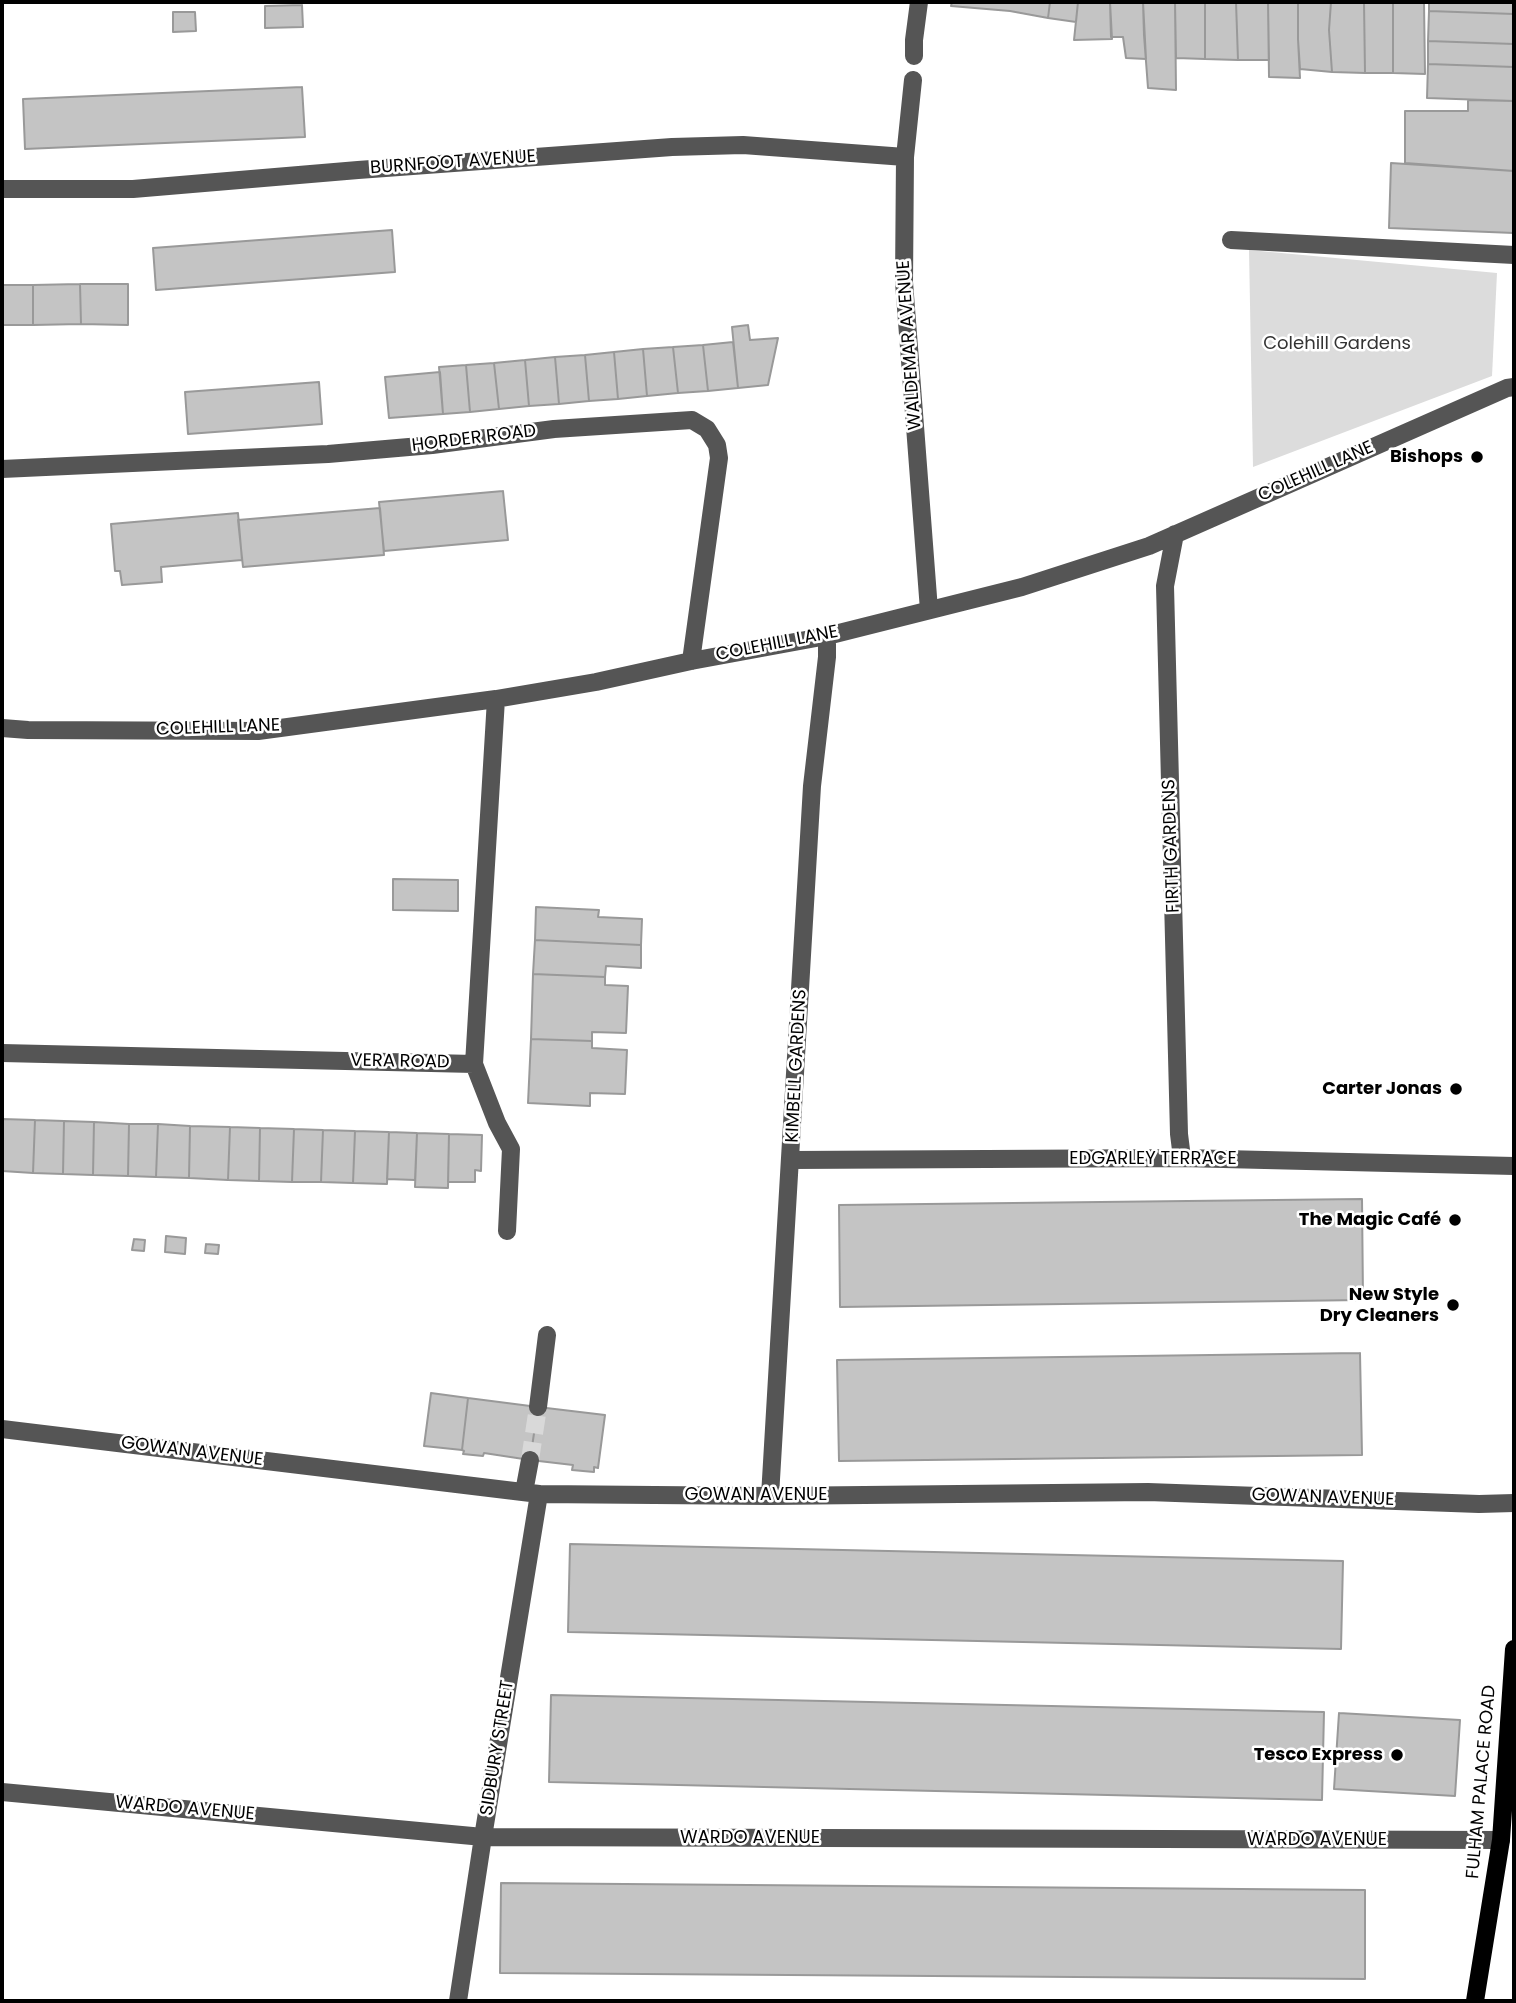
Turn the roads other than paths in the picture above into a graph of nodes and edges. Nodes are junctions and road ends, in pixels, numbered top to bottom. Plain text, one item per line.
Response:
1 (919, 2) edge
2 (914, 57) dead end
3 (912, 79) dead end
4 (905, 157) junction
5 (2, 188) edge
6 (1231, 240) dead end
7 (1514, 255) edge
8 (1514, 387) edge
9 (2, 469) edge
10 (1175, 534) junction
11 (929, 610) junction
12 (827, 636) junction
13 (691, 661) junction
14 (496, 699) junction
15 (2, 729) edge
16 (2, 1053) edge
17 (474, 1064) junction
18 (1182, 1158) junction
19 (792, 1160) junction
20 (1514, 1166) edge
21 (507, 1231) dead end
22 (547, 1335) dead end
23 (538, 1407) tunnel mouth
24 (2, 1429) edge
25 (530, 1460) tunnel mouth
26 (532, 1493) junction
27 (770, 1496) junction
28 (1514, 1503) edge
29 (1514, 1649) edge
30 (2, 1792) edge
31 (483, 1838) junction
32 (1501, 1840) junction
33 (458, 2001) edge
34 (1475, 2001) edge

1 - 2 street
3 - 4 street, WALDEMAR AVENUE
4 - 5 street, BURNFOOT AVENUE
4 - 11 street, WALDEMAR AVENUE
6 - 7 street
8 - 10 street, COLEHILL LANE
9 - 13 street, HORDER ROAD
10 - 11 street, COLEHILL LANE
10 - 18 street, FIRTH GARDENS
11 - 12 street, COLEHILL LANE
12 - 13 street, COLEHILL LANE
12 - 19 street, KIMBELL GARDENS
13 - 14 street, COLEHILL LANE
14 - 15 street, COLEHILL LANE
14 - 17 street, VERA ROAD
16 - 17 street, VERA ROAD
17 - 21 street
18 - 19 street, EDGARLEY TERRACE
18 - 20 street, EDGARLEY TERRACE
19 - 27 street, KIMBELL GARDENS
22 - 23 street
24 - 26 street, GOWAN AVENUE
25 - 26 street, SIDBURY STREET
26 - 27 street, GOWAN AVENUE
26 - 31 street, SIDBURY STREET
27 - 28 street, GOWAN AVENUE
29 - 32 main road, FULHAM PALACE ROAD
30 - 31 street, WARDO AVENUE
31 - 32 street, WARDO AVENUE
31 - 33 street, SIDBURY STREET
32 - 34 main road, FULHAM PALACE ROAD

